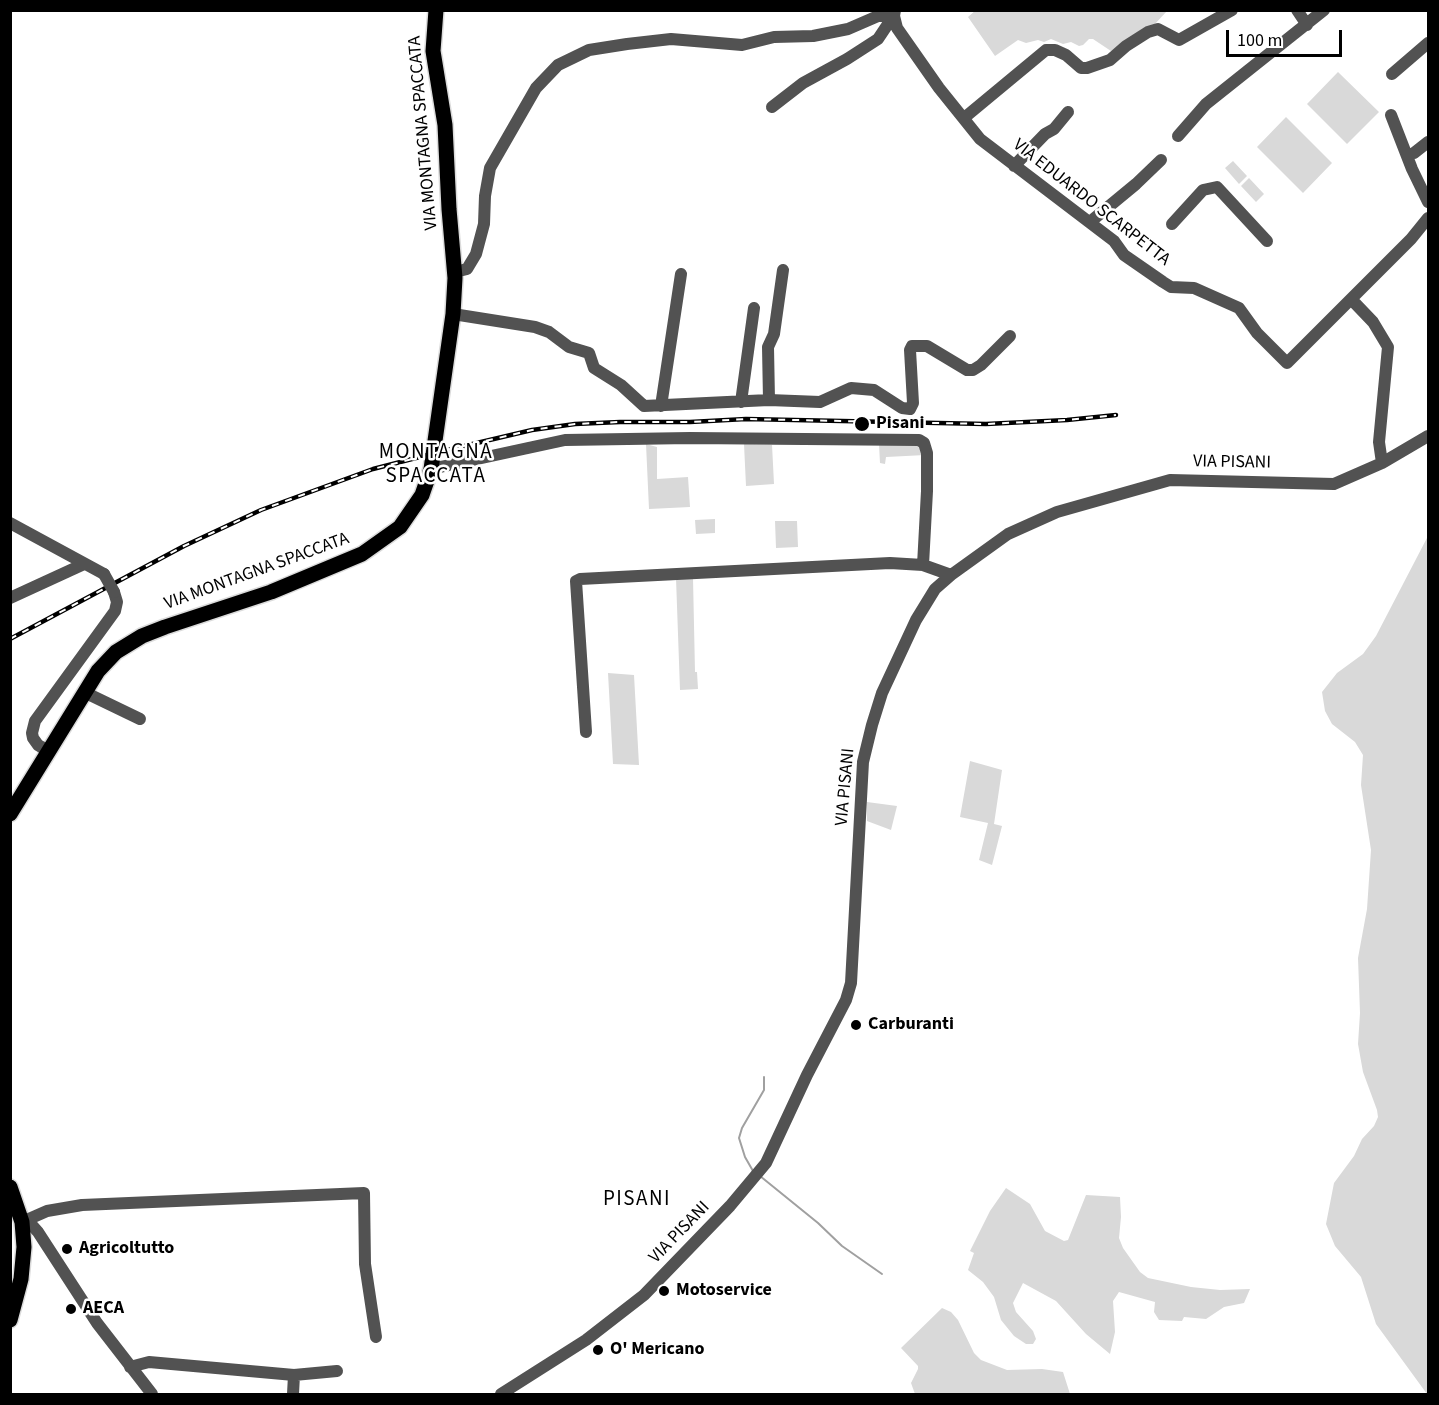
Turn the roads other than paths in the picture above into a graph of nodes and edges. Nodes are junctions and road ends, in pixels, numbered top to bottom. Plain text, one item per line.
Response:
1 (436, 10) edge
2 (1232, 10) edge
3 (1297, 10) edge
4 (1324, 10) edge
5 (893, 14) edge
6 (1307, 25) junction
7 (1428, 43) edge
8 (1392, 74) dead end
9 (772, 107) dead end
10 (1068, 112) dead end
11 (1391, 115) dead end
12 (964, 118) junction
13 (1178, 136) dead end
14 (1428, 142) edge
15 (1414, 153) dead end
16 (1161, 160) dead end
17 (1014, 166) junction
18 (1428, 202) edge
19 (1428, 218) edge
20 (1090, 222) junction
21 (1172, 224) dead end
22 (1267, 241) dead end
23 (783, 270) dead end
24 (455, 272) junction
25 (681, 274) dead end
26 (1351, 299) junction
27 (754, 308) dead end
28 (453, 314) junction
29 (1010, 336) dead end
30 (770, 400) junction
31 (741, 402) junction
32 (661, 406) junction
33 (1428, 436) edge
34 (1382, 463) junction
35 (431, 469) junction
36 (10, 523) edge
37 (84, 564) junction
38 (923, 565) junction
39 (951, 575) junction
40 (10, 597) edge
41 (84, 692) junction
42 (140, 719) dead end
43 (586, 732) dead end
44 (48, 751) junction
45 (10, 814) edge
46 (10, 1187) edge
47 (22, 1222) junction
48 (10, 1320) edge
49 (376, 1337) dead end
50 (130, 1367) junction
51 (337, 1371) dead end
52 (294, 1375) junction
53 (152, 1395) edge
54 (293, 1395) edge
55 (501, 1395) edge

1 - 24 main road, VIA MONTAGNA SPACCATA
2 - 12 street
3 - 6 street
4 - 6 street
5 - 9 street
5 - 12 street, VIA EDUARDO SCARPETTA
5 - 24 street
6 - 13 street
7 - 8 street
10 - 17 street
11 - 18 street
12 - 17 street, VIA EDUARDO SCARPETTA
14 - 15 street
16 - 20 street
17 - 20 street, VIA EDUARDO SCARPETTA
19 - 26 street, VIA EDUARDO SCARPETTA
20 - 26 street, VIA EDUARDO SCARPETTA
21 - 22 street
23 - 30 street
24 - 28 main road, VIA MONTAGNA SPACCATA
25 - 32 street
26 - 34 street
27 - 31 street
28 - 32 street
28 - 35 main road, VIA MONTAGNA SPACCATA
29 - 30 street
30 - 31 street
31 - 32 street
33 - 34 street, VIA PISANI
34 - 39 street, VIA PISANI
35 - 38 street
35 - 41 main road, VIA MONTAGNA SPACCATA
36 - 37 street
37 - 40 street
37 - 44 street, bridge
38 - 39 street
38 - 43 street
39 - 55 street, VIA PISANI
41 - 42 street
41 - 44 main road, VIA MONTAGNA SPACCATA
44 - 45 main road, VIA MONTAGNA SPACCATA
46 - 47 main road
47 - 48 main road
47 - 49 street
47 - 50 street
50 - 52 street
50 - 53 street
51 - 52 street
52 - 54 street

